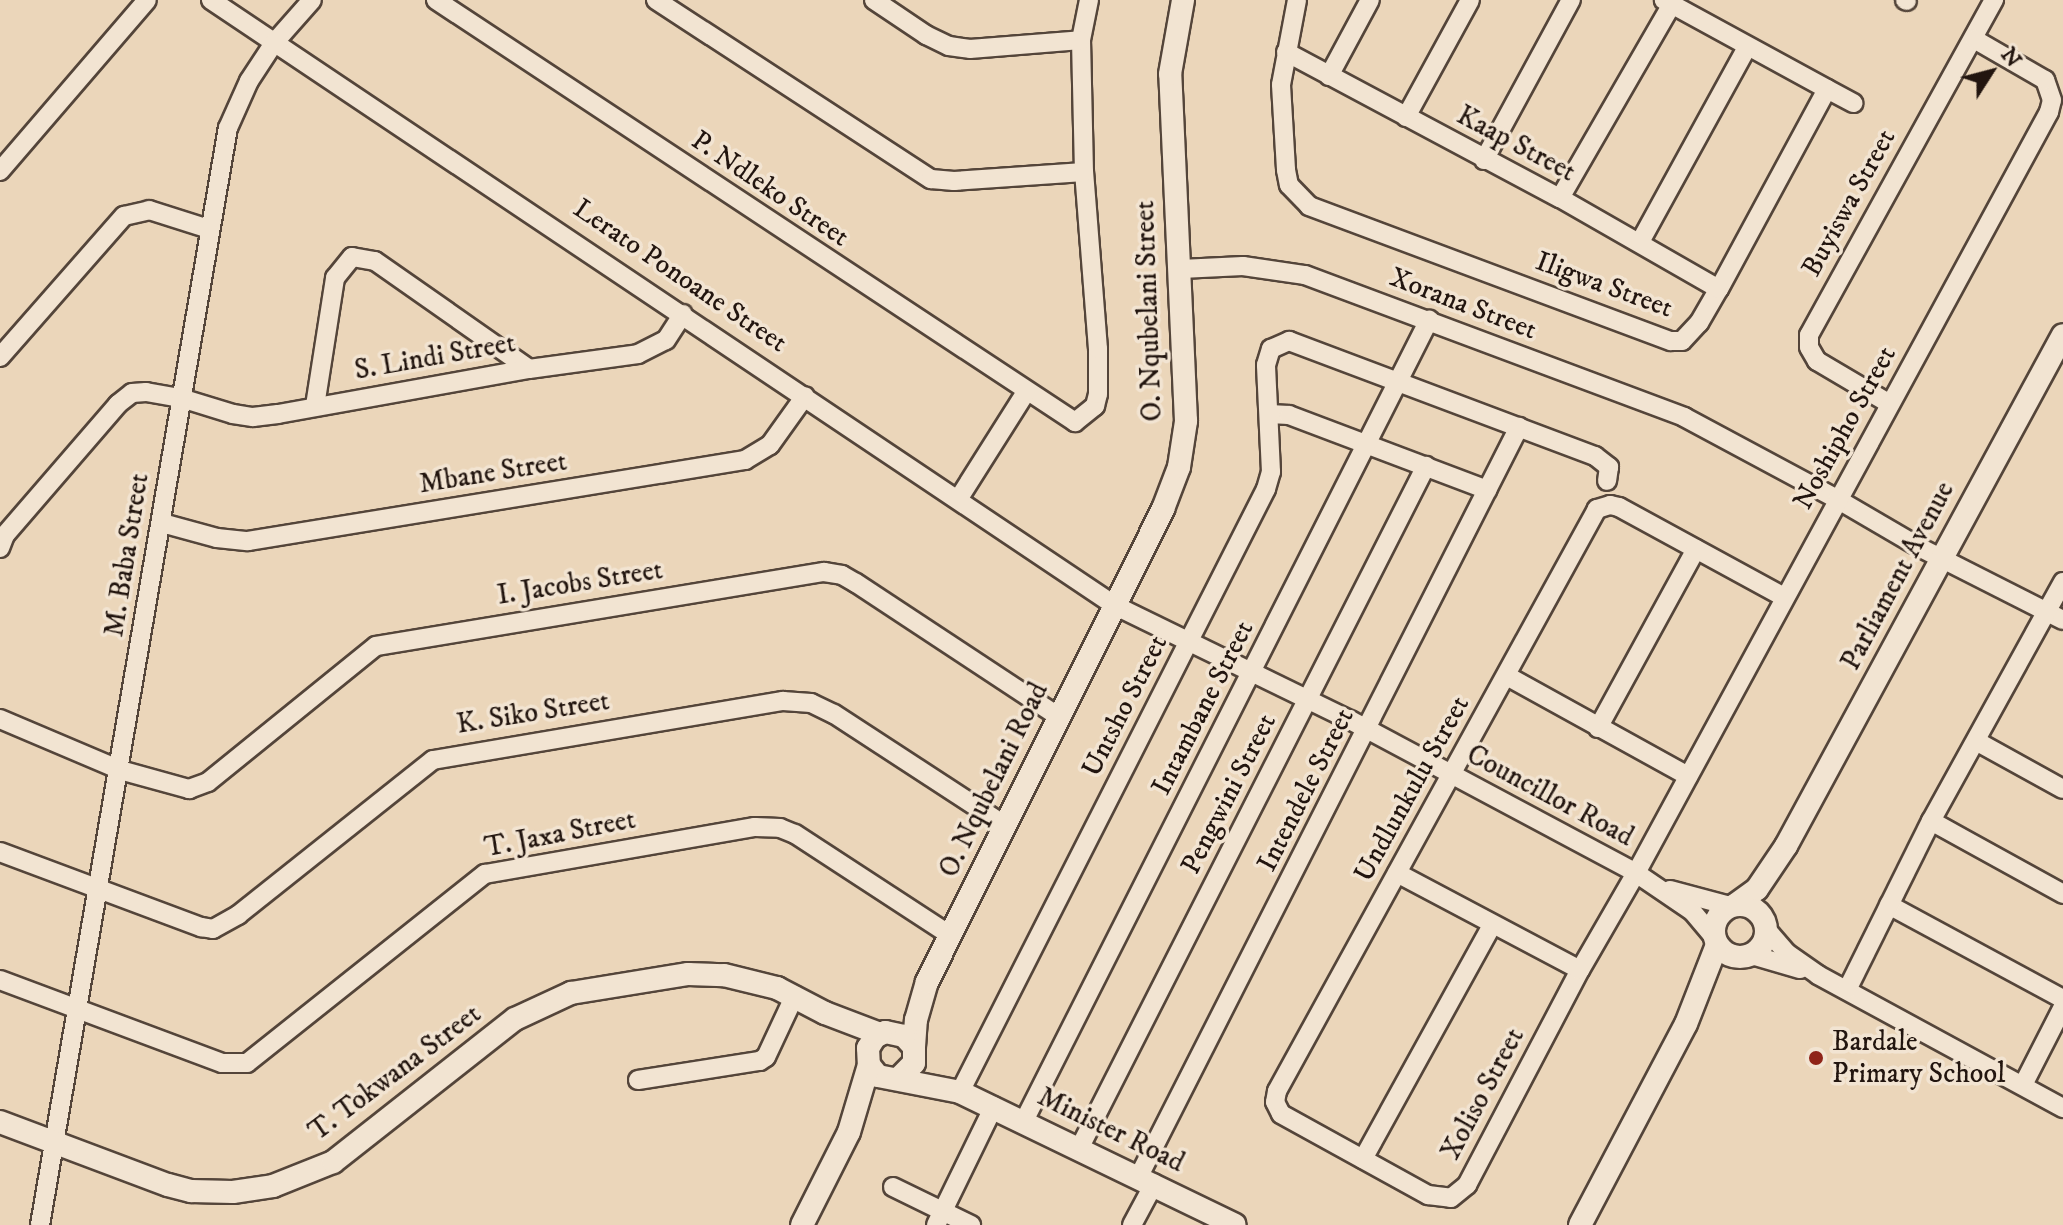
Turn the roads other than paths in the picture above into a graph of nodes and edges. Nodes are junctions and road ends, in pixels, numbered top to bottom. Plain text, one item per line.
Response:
1 (147, 0) edge
2 (211, 0) edge
3 (312, 0) edge
4 (436, 0) edge
5 (656, 0) edge
6 (874, 0) edge
7 (1089, 0) edge
8 (1183, 0) edge
9 (1297, 0) edge
10 (1370, 0) edge
11 (1470, 0) edge
12 (1571, 0) edge
13 (1994, 0) edge
14 (1668, 2) edge
15 (1974, 39) junction
16 (1081, 40) junction
17 (274, 43) junction
18 (1747, 47) junction
19 (1286, 52) junction
20 (1329, 76) junction
21 (1827, 89) junction
22 (1853, 103) dead end
23 (1406, 117) junction
24 (1484, 160) junction
25 (0, 171) edge
26 (1084, 172) junction
27 (1560, 198) junction
28 (209, 229) junction
29 (1640, 242) junction
30 (1181, 269) junction
31 (1719, 289) junction
32 (683, 314) junction
33 (1429, 320) junction
34 (2063, 335) edge
35 (0, 357) edge
36 (529, 369) junction
37 (1398, 382) junction
38 (1026, 392) junction
39 (805, 396) junction
40 (181, 398) junction
41 (1890, 404) junction
42 (315, 406) junction
43 (1269, 414) junction
44 (1519, 427) junction
45 (1367, 445) junction
46 (1426, 466) junction
47 (1607, 481) dead end
48 (1487, 490) junction
49 (959, 498) junction
50 (1837, 499) junction
51 (162, 523) junction
52 (2, 539) edge
53 (1696, 549) junction
54 (1942, 559) junction
55 (2063, 582) edge
56 (1784, 597) junction
57 (1114, 605) junction
58 (2055, 615) edge
59 (1189, 641) junction
60 (1251, 672) junction
61 (1507, 676) junction
62 (1308, 700) junction
63 (1059, 717) junction
64 (0, 719) edge
65 (1598, 728) junction
66 (1368, 730) junction
67 (1976, 741) junction
68 (120, 770) junction
69 (1450, 775) junction
70 (1688, 776) junction
71 (2063, 789) edge
72 (1931, 821) junction
73 (1004, 825) junction
74 (1786, 846) junction
75 (0, 852) edge
76 (1397, 873) junction
77 (1636, 873) junction
78 (1659, 887) junction
79 (99, 890) junction
80 (2063, 894) edge
81 (1889, 905) junction
82 (1732, 906) junction
83 (1492, 925) junction
84 (1765, 925) junction
85 (950, 935) junction
86 (1715, 941) junction
87 (1747, 956) junction
88 (1580, 970) junction
89 (1818, 975) junction
90 (0, 980) edge
91 (927, 982) junction
92 (1847, 990) junction
93 (795, 995) junction
94 (2063, 999) edge
95 (2063, 1007) edge
96 (78, 1010) junction
97 (825, 1013) junction
98 (1686, 1024) junction
99 (883, 1033) junction
100 (914, 1049) junction
101 (868, 1060) junction
102 (895, 1079) junction
103 (638, 1080) dead end
104 (2023, 1085) junction
105 (960, 1092) junction
106 (1275, 1102) joint
107 (994, 1106) junction
108 (2063, 1108) edge
109 (1024, 1121) junction
110 (0, 1122) edge
111 (849, 1132) junction
112 (54, 1143) junction
113 (1080, 1147) junction
114 (1363, 1159) junction
115 (1146, 1180) junction
116 (893, 1187) dead end
117 (940, 1218) edge
118 (40, 1225) edge
119 (802, 1225) edge
120 (971, 1225) edge
121 (1132, 1225) edge
122 (1235, 1225) edge
123 (1580, 1225) edge

1 - 25 street
2 - 17 street, Lerato Ponoane Street
3 - 17 street, M. Baba Street
4 - 38 street, P. Ndleko Street
5 - 26 street
6 - 16 street
7 - 16 street
8 - 30 street, O. Nqubelani Street
9 - 19 street, Iligwa Street
10 - 20 street
11 - 23 street
12 - 24 street
13 - 15 street, Buyiswa Street
14 - 18 street
14 - 27 street
15 - 41 street, Noshipho Street
15 - 41 street, Buyiswa Street
16 - 26 street
17 - 28 street, M. Baba Street
17 - 32 street, Lerato Ponoane Street
18 - 21 street
18 - 29 street
19 - 20 street, Kaap Street
19 - 31 street, Iligwa Street
20 - 23 street, Kaap Street
21 - 22 street
21 - 31 street, Iligwa Street
23 - 24 street, Kaap Street
24 - 27 street, Kaap Street
26 - 38 street, P. Ndleko Street
27 - 29 street, Kaap Street
28 - 35 street
28 - 40 street, M. Baba Street
29 - 31 street, Kaap Street
30 - 33 street, Xorana Street
30 - 57 street, O. Nqubelani Street
32 - 36 street, S. Lindi Street
32 - 39 street, Lerato Ponoane Street
33 - 37 street, Intambane Street
33 - 50 street, Xorana Street
34 - 54 street, Parliament Avenue
36 - 42 street, S. Lindi Street
36 - 42 street
37 - 43 street, Untsho Street
37 - 44 street
37 - 45 street, Intambane Street
38 - 49 street
39 - 49 street, Lerato Ponoane Street
39 - 51 street, Mbane Street
40 - 42 street, S. Lindi Street
40 - 51 street, M. Baba Street
40 - 52 street, S. Lindi Street
41 - 50 street, Noshipho Street
43 - 45 street
43 - 59 street, Untsho Street
44 - 47 street
44 - 48 street, Intendele Street
45 - 46 street
45 - 60 street, Intambane Street
46 - 48 street
46 - 62 street, Pengwini Street
48 - 66 street, Intendele Street
49 - 57 street, Lerato Ponoane Street
50 - 54 street, Xorana Street
50 - 56 street, Noshipho Street
51 - 68 street, M. Baba Street
53 - 56 street
53 - 61 street, Undlunkulu Street
53 - 65 street
54 - 58 street, Xorana Street
54 - 74 street, Parliament Avenue
55 - 58 street
56 - 70 street, Noshipho Street
57 - 59 street, Councillor Road
57 - 63 street, O. Nqubelani Road
58 - 67 street
59 - 60 street, Councillor Road
59 - 105 street, Untsho Street
60 - 62 street, Councillor Road
60 - 109 street, Intambane Street
61 - 65 street
61 - 69 street, Undlunkulu Street
62 - 66 street, Councillor Road
62 - 113 street, Pengwini Street
63 - 68 street, I. Jacobs Street
63 - 73 street, O. Nqubelani Road
64 - 68 street, I. Jacobs Street
65 - 70 street
66 - 69 street, Councillor Road
66 - 115 street, Intendele Street
67 - 71 street
67 - 72 street
68 - 79 street, M. Baba Street
69 - 76 street, Undlunkulu Street
69 - 77 street, Councillor Road
70 - 77 street, Noshipho Street
72 - 80 street
72 - 81 street
73 - 79 street, K. Siko Street
73 - 85 street, O. Nqubelani Road
74 - 82 street, Parliament Avenue
74 - 84 street, Parliament Avenue
75 - 79 street, K. Siko Street
76 - 83 street
76 - 106 street, Undlunkulu Street
77 - 78 street, Councillor Road
77 - 88 street, Xoliso Street
78 - 82 street, Councillor Road
78 - 86 street, Councillor Road
79 - 96 street, M. Baba Street
81 - 92 street
81 - 94 street
82 - 84 street
82 - 86 street
83 - 88 street
83 - 114 street
84 - 87 street
84 - 89 street
85 - 91 street, O. Nqubelani Road
85 - 96 street, T. Jaxa Street
86 - 87 street
86 - 98 street
87 - 89 street
87 - 98 street
88 - 114 street, Xoliso Street
89 - 92 street
90 - 96 street, T. Jaxa Street
91 - 99 street, O. Nqubelani Road
91 - 100 street, O. Nqubelani Road
92 - 104 street
93 - 97 street, T. Tokwana Street
93 - 103 street
93 - 112 street, T. Tokwana Street
95 - 104 street
96 - 112 street, M. Baba Street
97 - 99 street, T. Tokwana Street
97 - 101 street, T. Tokwana Street
98 - 123 street
99 - 100 street
99 - 101 street
100 - 102 street
100 - 105 street, Minister Road
101 - 102 street
101 - 111 street
102 - 105 street, Minister Road
102 - 111 street
104 - 108 street
105 - 107 street, Minister Road
106 - 114 street, Xoliso Street
107 - 109 street, Minister Road
107 - 117 street
109 - 113 street, Minister Road
110 - 112 street, T. Tokwana Street
111 - 119 street
112 - 118 street, M. Baba Street
113 - 115 street, Minister Road
115 - 121 street, Intendele Street
115 - 122 street, Minister Road
116 - 117 street
117 - 120 street

